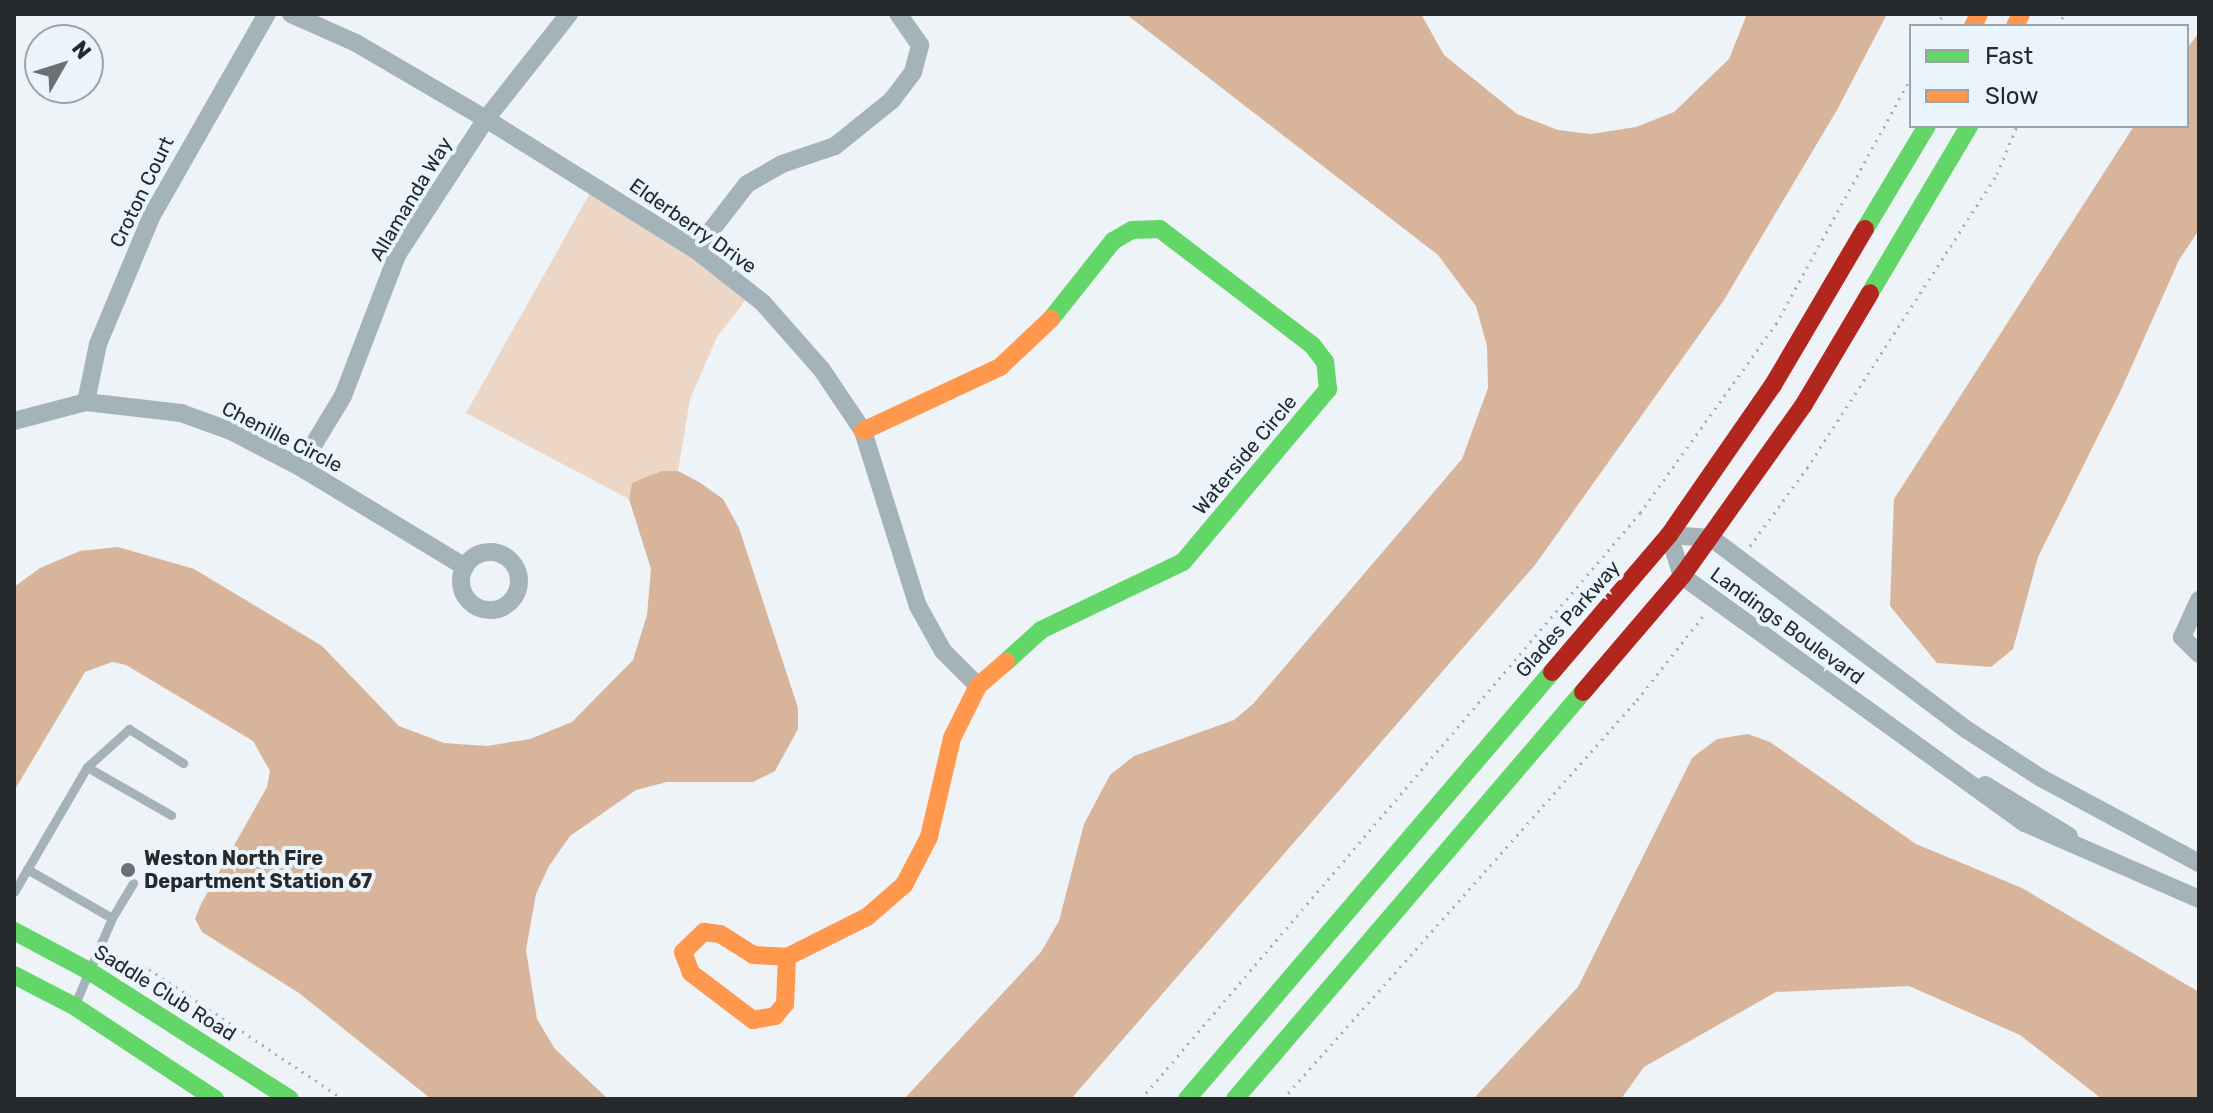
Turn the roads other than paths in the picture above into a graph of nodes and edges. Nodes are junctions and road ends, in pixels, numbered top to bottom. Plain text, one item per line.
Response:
1 (267, 14) edge
2 (291, 14) edge
3 (569, 14) edge
4 (898, 14) edge
5 (486, 119) junction
6 (1926, 128) edge
7 (1968, 128) edge
8 (696, 250) junction
9 (86, 402) junction
10 (14, 421) edge
11 (863, 431) junction
12 (300, 467) junction
13 (1669, 535) junction
14 (1711, 538) junction
15 (465, 567) dead end
16 (1682, 576) junction
17 (2199, 600) edge
18 (2199, 654) edge
19 (978, 686) junction
20 (183, 763) dead end
21 (1939, 763) junction
22 (87, 767) junction
23 (2032, 772) junction
24 (2016, 799) junction
25 (171, 815) dead end
26 (2091, 852) junction
27 (2199, 863) edge
28 (27, 869) junction
29 (133, 883) dead end
30 (14, 892) edge
31 (2199, 899) edge
32 (112, 918) junction
33 (14, 931) edge
34 (787, 957) junction
35 (89, 971) junction
36 (14, 975) edge
37 (74, 1006) junction
38 (215, 1099) edge
39 (290, 1099) edge
40 (1187, 1099) edge
41 (1235, 1099) edge

1 - 9 street, Croton Court
2 - 5 street, Elderberry Drive
3 - 5 street, Allamanda Way
4 - 8 street
5 - 8 street, Elderberry Drive
5 - 12 street, Allamanda Way
6 - 13 main road, Glades Parkway
7 - 14 main road
8 - 11 street, Elderberry Drive
9 - 10 street, Chenille Circle
9 - 12 street, Chenille Circle
11 - 19 street, Elderberry Drive
11 - 19 main road, Waterside Circle
12 - 15 street, Chenille Circle
13 - 14 street, Landings Boulevard
13 - 16 street, Landings Boulevard
13 - 40 main road, Glades Parkway
14 - 16 main road
14 - 23 street, Landings Boulevard
16 - 21 street, Landings Boulevard
16 - 41 main road
17 - 18 street
19 - 34 main road, Waterside Circle
20 - 22 lane
21 - 24 street
21 - 26 street, Landings Boulevard
22 - 25 lane
22 - 28 lane
23 - 24 street
23 - 27 street, Landings Boulevard
24 - 26 street
26 - 31 street, Landings Boulevard
28 - 30 lane
28 - 32 lane
29 - 32 lane
32 - 35 lane
33 - 35 main road, Saddle Club Road
34 - 34 main road
35 - 37 lane
35 - 39 main road, Saddle Club Road
36 - 37 main road
37 - 38 main road

